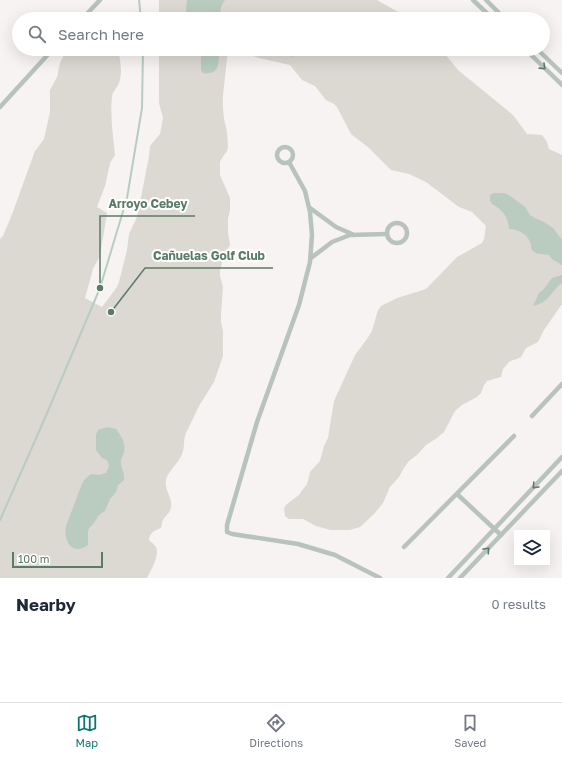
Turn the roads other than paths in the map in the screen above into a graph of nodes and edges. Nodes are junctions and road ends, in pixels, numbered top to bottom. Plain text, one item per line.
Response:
1 (100, 0) edge
2 (473, 0) edge
3 (486, 0) edge
4 (89, 12) edge
5 (486, 12) edge
6 (498, 12) edge
7 (47, 56) edge
8 (532, 56) edge
9 (544, 56) edge
10 (562, 73) edge
11 (562, 85) edge
12 (0, 107) edge
13 (289, 162) dead end
14 (310, 208) junction
15 (387, 234) junction
16 (353, 235) junction
17 (311, 258) junction
18 (562, 384) edge
19 (532, 416) dead end
20 (514, 436) dead end
21 (562, 457) edge
22 (562, 471) edge
23 (457, 494) junction
24 (495, 529) junction
25 (501, 535) junction
26 (404, 547) dead end
27 (380, 578) edge
28 (448, 578) edge
29 (460, 578) edge

1 - 4 street
2 - 5 street
3 - 6 street
7 - 12 street
8 -> 11 street
9 - 10 street
13 - 14 street
14 - 16 street
14 - 17 street
15 - 15 street
15 - 16 street
16 - 17 street
17 - 27 street
18 - 19 street
20 - 23 street
21 -> 24 street
22 - 25 street
23 - 24 street
23 - 26 street
24 - 25 street
24 - 28 street
29 -> 25 street

